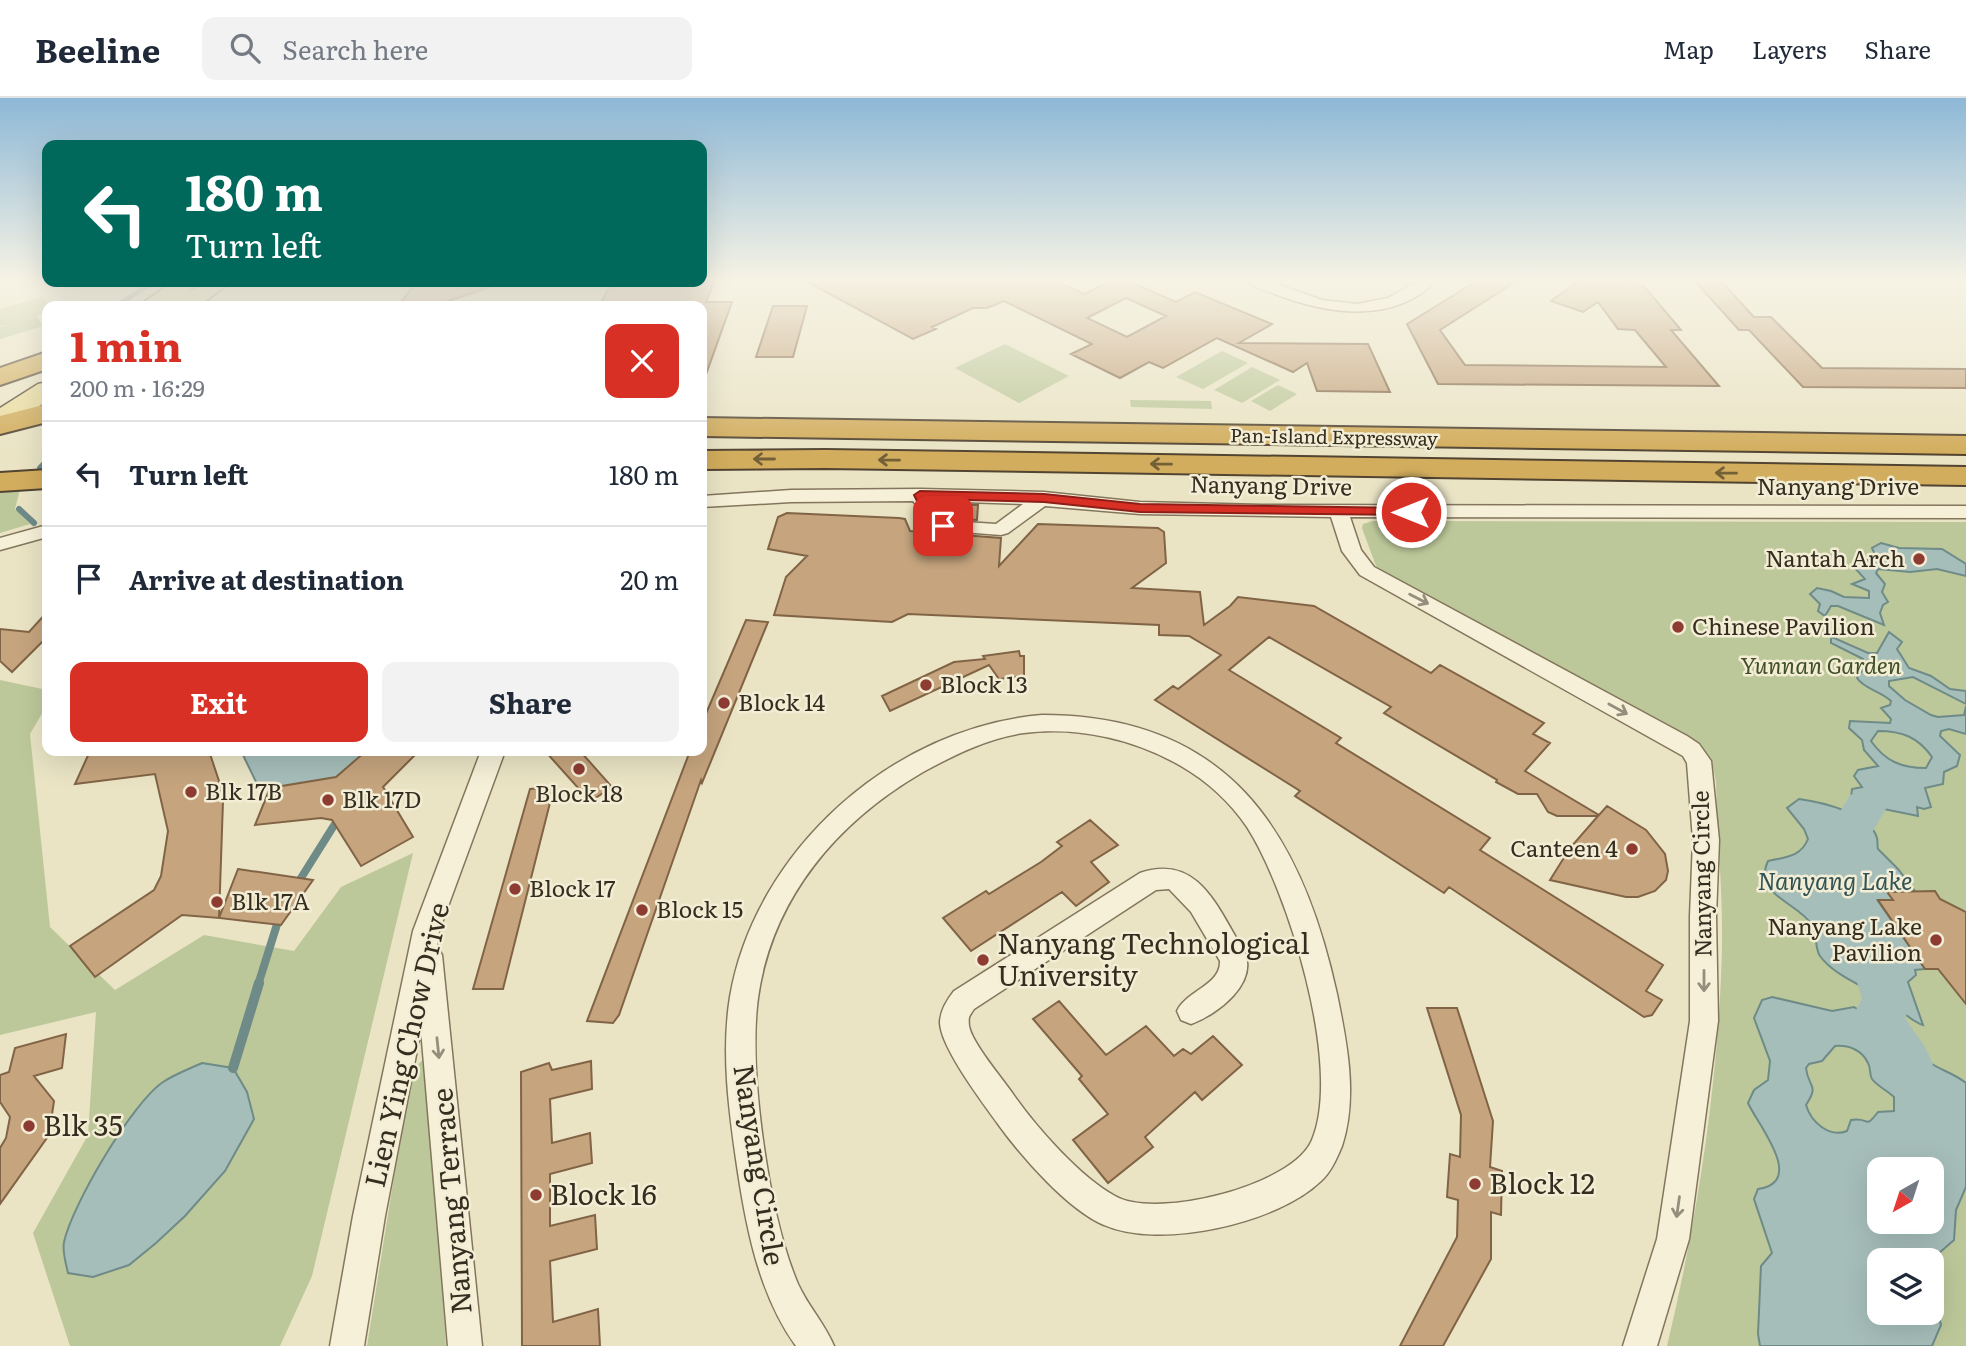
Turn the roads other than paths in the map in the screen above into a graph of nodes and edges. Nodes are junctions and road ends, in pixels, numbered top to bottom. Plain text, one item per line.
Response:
1 (42, 362) edge
2 (42, 372) edge
3 (0, 377) edge
4 (42, 393) edge
5 (0, 397) edge
6 (42, 414) edge
7 (0, 419) edge
8 (42, 425) edge
9 (0, 426) edge
10 (707, 427) edge
11 (1966, 445) edge
12 (0, 456) edge
13 (42, 456) edge
14 (707, 460) edge
15 (1966, 476) edge
16 (920, 495) junction
17 (1044, 498) junction
18 (707, 502) edge
19 (1339, 512) junction
20 (1966, 512) edge
21 (42, 532) edge
22 (0, 544) edge
23 (492, 756) edge
24 (426, 931) junction
25 (1191, 1011) dead end
26 (347, 1346) edge
27 (465, 1346) edge
28 (817, 1346) edge
29 (1640, 1346) edge

1 - 3 highway
2 - 5 main road
4 - 7 main road
6 - 9 highway
8 - 9 highway
10 - 11 highway, Pan-Island Expressway
12 - 13 highway
15 -> 14 highway, Pan-Island Expressway
16 - 17 street, Nanyang Drive
16 - 17 street
16 - 18 street, Nanyang Drive
17 - 19 street, Nanyang Drive
19 - 20 street, Nanyang Drive
19 -> 29 street, Nanyang Circle
21 - 22 street
23 - 24 street, Lien Ying Chow Drive
24 - 26 street, Lien Ying Chow Drive
24 -> 27 street, Nanyang Terrace
25 - 28 street, Nanyang Circle

